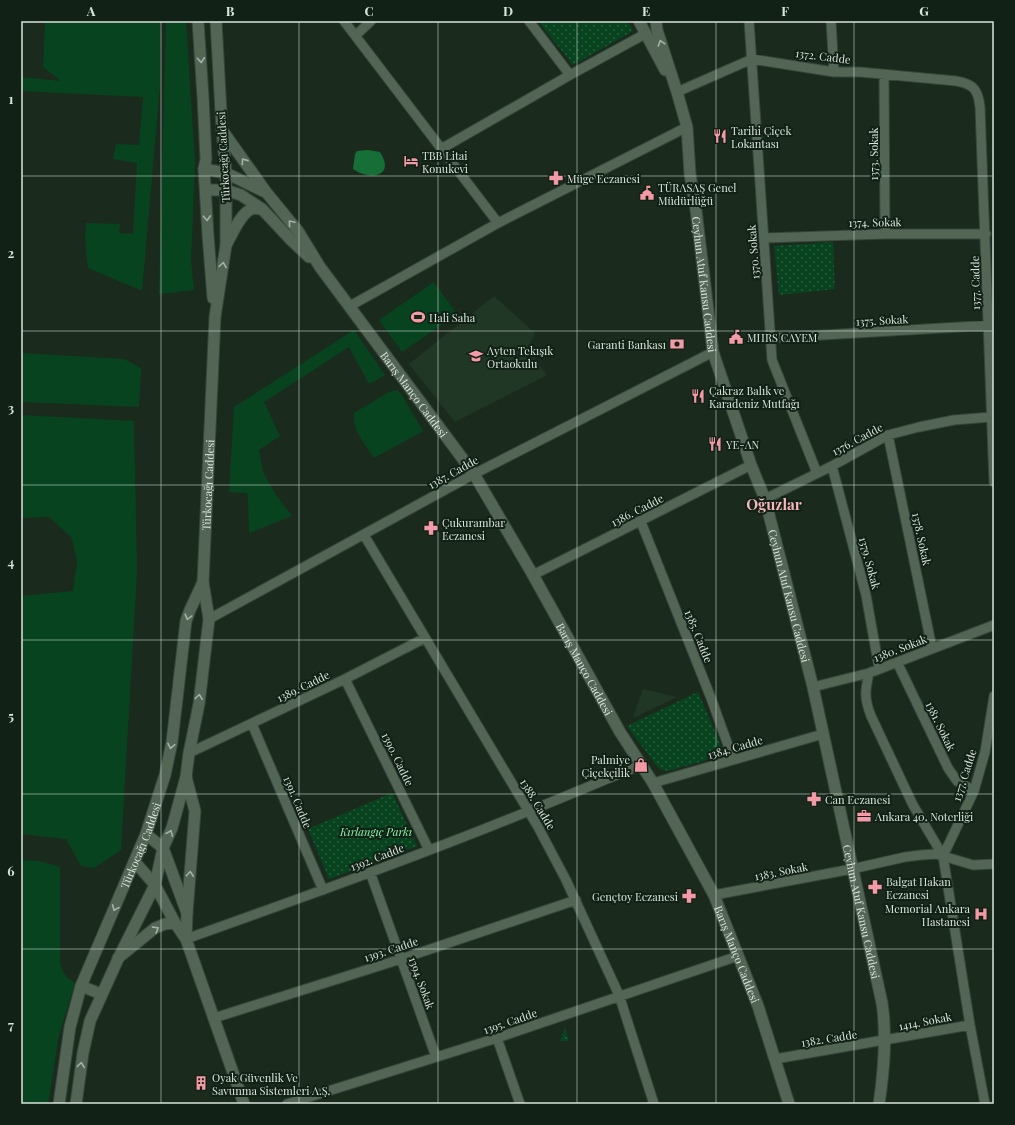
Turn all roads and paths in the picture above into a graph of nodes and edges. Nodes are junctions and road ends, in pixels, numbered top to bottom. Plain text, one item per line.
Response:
1 (198, 21) edge
2 (216, 21) edge
3 (344, 21) edge
4 (371, 21) edge
5 (529, 21) edge
6 (639, 21) edge
7 (656, 21) edge
8 (749, 21) edge
9 (831, 21) edge
10 (645, 34) junction
11 (356, 35) junction
12 (752, 59) junction
13 (834, 72) junction
14 (570, 75) junction
15 (884, 75) junction
16 (971, 85) joint
17 (677, 92) junction
18 (687, 127) junction
19 (222, 130) junction
20 (441, 149) junction
21 (204, 169) junction
22 (226, 173) junction
23 (206, 190) junction
24 (226, 190) junction
25 (266, 192) junction
26 (262, 209) junction
27 (498, 223) junction
28 (885, 234) junction
29 (986, 234) junction
30 (764, 238) junction
31 (226, 245) junction
32 (320, 267) junction
33 (350, 306) junction
34 (215, 317) junction
35 (991, 325) edge
36 (770, 338) junction
37 (713, 352) junction
38 (992, 406) edge
39 (991, 417) junction
40 (888, 435) junction
41 (751, 465) junction
42 (832, 466) junction
43 (817, 473) junction
44 (474, 474) junction
45 (994, 482) edge
46 (765, 499) junction
47 (641, 522) junction
48 (364, 534) junction
49 (533, 575) junction
50 (203, 582) junction
51 (209, 619) junction
52 (994, 624) edge
53 (425, 638) junction
54 (932, 648) junction
55 (897, 662) junction
56 (879, 668) junction
57 (869, 673) junction
58 (345, 679) junction
59 (812, 687) junction
60 (994, 696) edge
61 (252, 724) junction
62 (823, 734) junction
63 (189, 753) junction
64 (732, 759) junction
65 (641, 764) junction
66 (186, 777) junction
67 (653, 783) junction
68 (974, 791) junction
69 (529, 811) junction
70 (146, 834) junction
71 (163, 848) junction
72 (429, 850) junction
73 (943, 856) junction
74 (135, 862) junction
75 (994, 864) edge
76 (852, 870) junction
77 (370, 872) junction
78 (155, 885) junction
79 (323, 890) junction
80 (714, 895) junction
81 (576, 900) junction
82 (187, 913) junction
83 (175, 923) junction
84 (186, 939) junction
85 (738, 956) junction
86 (401, 958) junction
87 (118, 959) junction
88 (81, 986) junction
89 (101, 994) junction
90 (619, 995) junction
91 (214, 1018) junction
92 (970, 1025) junction
93 (497, 1038) junction
94 (886, 1041) junction
95 (436, 1057) junction
96 (775, 1059) junction
97 (59, 1104) edge
98 (76, 1104) edge
99 (244, 1104) edge
100 (287, 1104) edge
101 (520, 1104) edge
102 (654, 1104) edge
103 (789, 1104) edge
104 (879, 1104) edge
105 (985, 1104) edge

1 -> 21 main road, Türkocağı Caddesi
2 - 19 main road, Türkocağı Caddesi
3 - 11 street
4 - 11 street
5 - 14 street
6 - 10 main road, Ceyhun Atuf Kansu Caddesi
17 -> 7 main road, Ceyhun Atuf Kansu Caddesi
8 - 12 street, 1370. Sokak
9 - 13 street
10 - 14 street
10 - 17 main road, Ceyhun Atuf Kansu Caddesi
11 - 20 street
12 - 13 street, 1372. Cadde
12 - 17 street
12 - 30 street, 1370. Sokak
13 - 15 street, 1372. Cadde
14 - 20 street
15 - 16 street, 1372. Cadde
15 - 28 street, 1373. Sokak
16 - 29 street, 1377. Cadde
17 - 18 main road, Ceyhun Atuf Kansu Caddesi
18 - 27 street
18 - 37 main road, Ceyhun Atuf Kansu Caddesi
19 - 22 main road, Türkocağı Caddesi
25 -> 19 main road, Barış Manço Caddesi
20 - 27 street
21 - 22 main road, Barış Manço Caddesi
21 - 23 main road, Türkocağı Caddesi
22 - 24 main road, Türkocağı Caddesi
22 - 25 main road, Barış Manço Caddesi
23 - 24 main road
23 -> 34 main road, Türkocağı Caddesi
24 - 26 main road, Barış Manço Caddesi
24 - 31 main road, Türkocağı Caddesi
32 -> 25 main road, Barış Manço Caddesi
26 - 31 main road
26 - 32 main road, Barış Manço Caddesi
27 - 33 street
28 - 29 street, 1374. Sokak
28 - 30 street, 1374. Sokak
29 - 35 street, 1377. Cadde
30 - 36 street, 1370. Sokak
34 -> 31 main road, Türkocağı Caddesi
32 - 33 main road, Barış Manço Caddesi
33 - 44 main road, Barış Manço Caddesi
34 - 50 main road, Türkocağı Caddesi
35 - 36 street, 1375. Sokak
35 - 38 street, 1377. Cadde
36 - 43 street, 1370. Sokak
37 - 41 main road, Ceyhun Atuf Kansu Caddesi
37 - 44 street, 1387. Cadde
38 - 39 street, 1377. Cadde
39 - 40 street, 1376. Cadde
39 - 45 street, 1377. Cadde
40 - 42 street, 1376. Cadde
40 - 54 street, 1378. Sokak
41 - 46 main road, Ceyhun Atuf Kansu Caddesi
41 - 47 street, 1386. Cadde
42 - 43 street, 1376. Cadde
42 - 56 street, 1379. Sokak
43 - 46 street, 1376. Cadde
44 - 48 street, 1387. Cadde
44 - 49 main road, Barış Manço Caddesi
46 - 59 main road, Ceyhun Atuf Kansu Caddesi
47 - 49 street, 1386. Cadde
47 - 64 street, 1385. Cadde
48 - 51 street, 1387. Cadde
48 - 53 street, 1388. Cadde
49 - 65 main road, Barış Manço Caddesi
50 - 51 main road, Türkocağı Caddesi
50 -> 70 main road, Türkocağı Caddesi
63 -> 51 main road, Türkocağı Caddesi
52 - 54 street, 1380. Sokak
53 - 58 street, 1389. Cadde
53 - 69 street, 1388. Cadde
54 - 55 street, 1380. Sokak
55 - 56 street, 1380. Sokak
55 - 68 street, 1381. Sokak
56 - 57 street, 1380. Sokak
57 - 59 street, 1380. Sokak
57 - 73 street
58 - 61 street, 1389. Cadde
58 - 72 street, 1390. Cadde
59 - 62 main road, Ceyhun Atuf Kansu Caddesi
60 - 68 street, 1377. Cadde
61 - 63 street, 1389. Cadde
61 - 79 street, 1391. Cadde
62 - 64 street, 1384. Cadde
62 - 76 main road, Ceyhun Atuf Kansu Caddesi
63 - 66 main road, Türkocağı Caddesi
64 - 67 street, 1384. Cadde
65 - 67 main road, Barış Manço Caddesi
65 - 69 street, 1392. Cadde
71 -> 66 main road, Türkocağı Caddesi
82 -> 66 main road
67 - 80 main road, Barış Manço Caddesi
68 - 73 street, 1377. Cadde
69 - 72 street, 1392. Cadde
69 - 81 street, 1388. Cadde
70 - 71 main road
70 - 74 main road, Türkocağı Caddesi
71 - 78 main road, Türkocağı Caddesi
71 - 82 main road
72 - 77 street, 1392. Cadde
73 - 75 street, 1383. Sokak
73 - 76 street, 1383. Sokak
73 - 92 street
74 - 78 main road
74 -> 88 main road, Türkocağı Caddesi
76 - 80 street, 1383. Sokak
76 - 94 main road, Ceyhun Atuf Kansu Caddesi
77 - 79 street, 1392. Cadde
77 - 86 street, 1394. Sokak
78 - 83 main road
78 - 87 main road, Türkocağı Caddesi
79 - 84 street, 1392. Cadde
80 - 85 main road, Barış Manço Caddesi
81 - 86 street, 1393. Cadde
81 - 90 street, 1388. Cadde
82 - 84 main road
83 - 84 main road
87 -> 83 main road
84 - 91 main road
85 - 90 street, 1395. Cadde
85 - 96 main road, Barış Manço Caddesi
86 - 91 street, 1393. Cadde
86 - 95 street, 1394. Sokak
87 - 89 main road, Türkocağı Caddesi
88 - 89 main road
88 - 97 main road, Türkocağı Caddesi
98 -> 89 main road, Türkocağı Caddesi
90 - 93 street, 1395. Cadde
90 - 102 street, 1388. Cadde
91 - 99 main road
92 - 94 street, 1414. Sokak
92 - 105 street
93 - 95 street, 1395. Cadde
93 - 101 street
94 - 96 street, 1382. Cadde
94 - 104 main road, Ceyhun Atuf Kansu Caddesi
95 - 100 street, 1395. Cadde
96 - 103 main road, Barış Manço Caddesi

